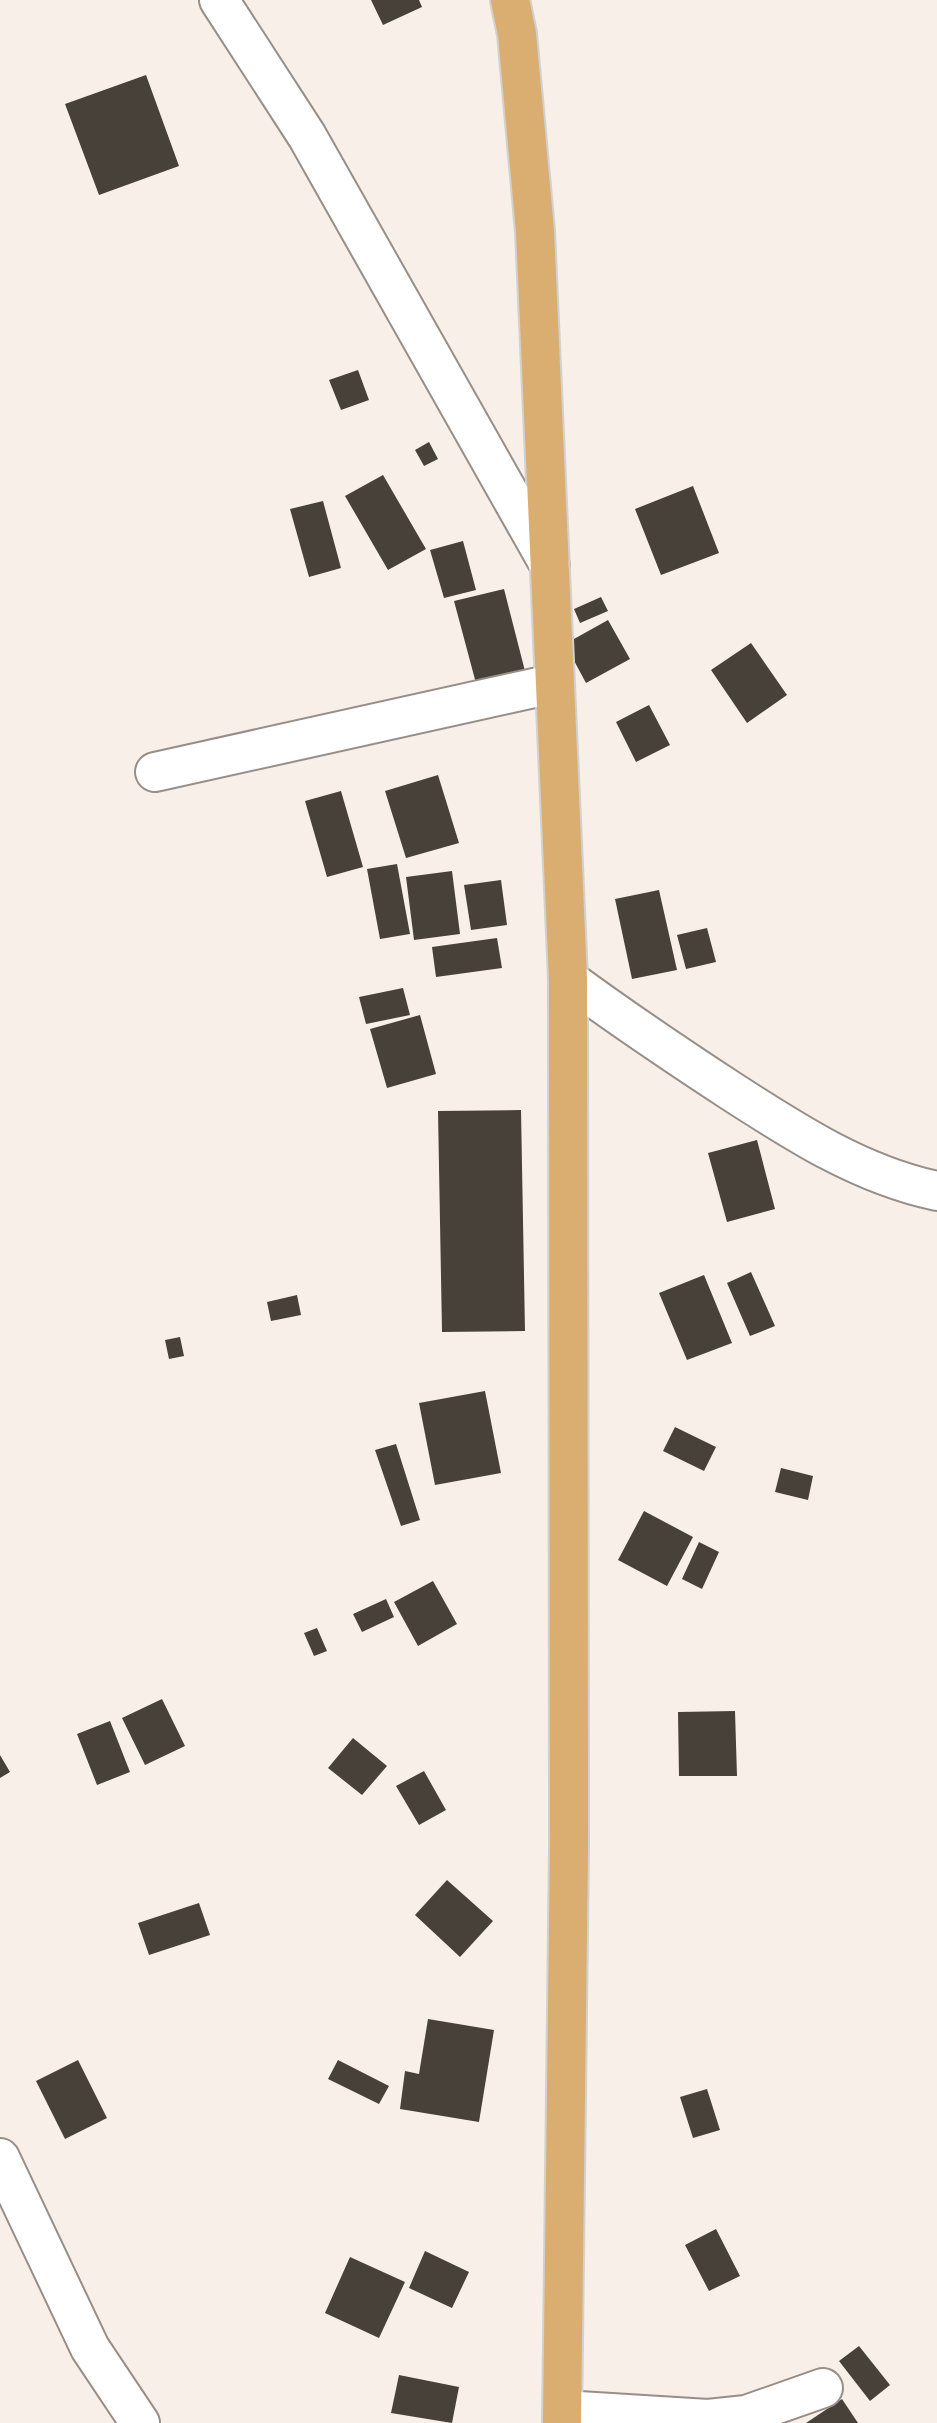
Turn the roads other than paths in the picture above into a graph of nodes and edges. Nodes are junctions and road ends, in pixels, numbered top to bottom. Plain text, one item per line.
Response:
1 (219, 0) edge
2 (510, 0) edge
3 (550, 566) junction
4 (552, 684) junction
5 (155, 772) dead end
6 (568, 979) junction
7 (937, 1191) edge
8 (0, 2158) edge
9 (823, 2388) dead end
10 (562, 2416) edge
11 (140, 2423) edge

1 - 3 street
2 - 3 main road
3 - 4 main road
4 - 5 street
4 - 6 main road
6 - 7 street
6 - 10 main road
8 - 11 street
9 - 10 street

